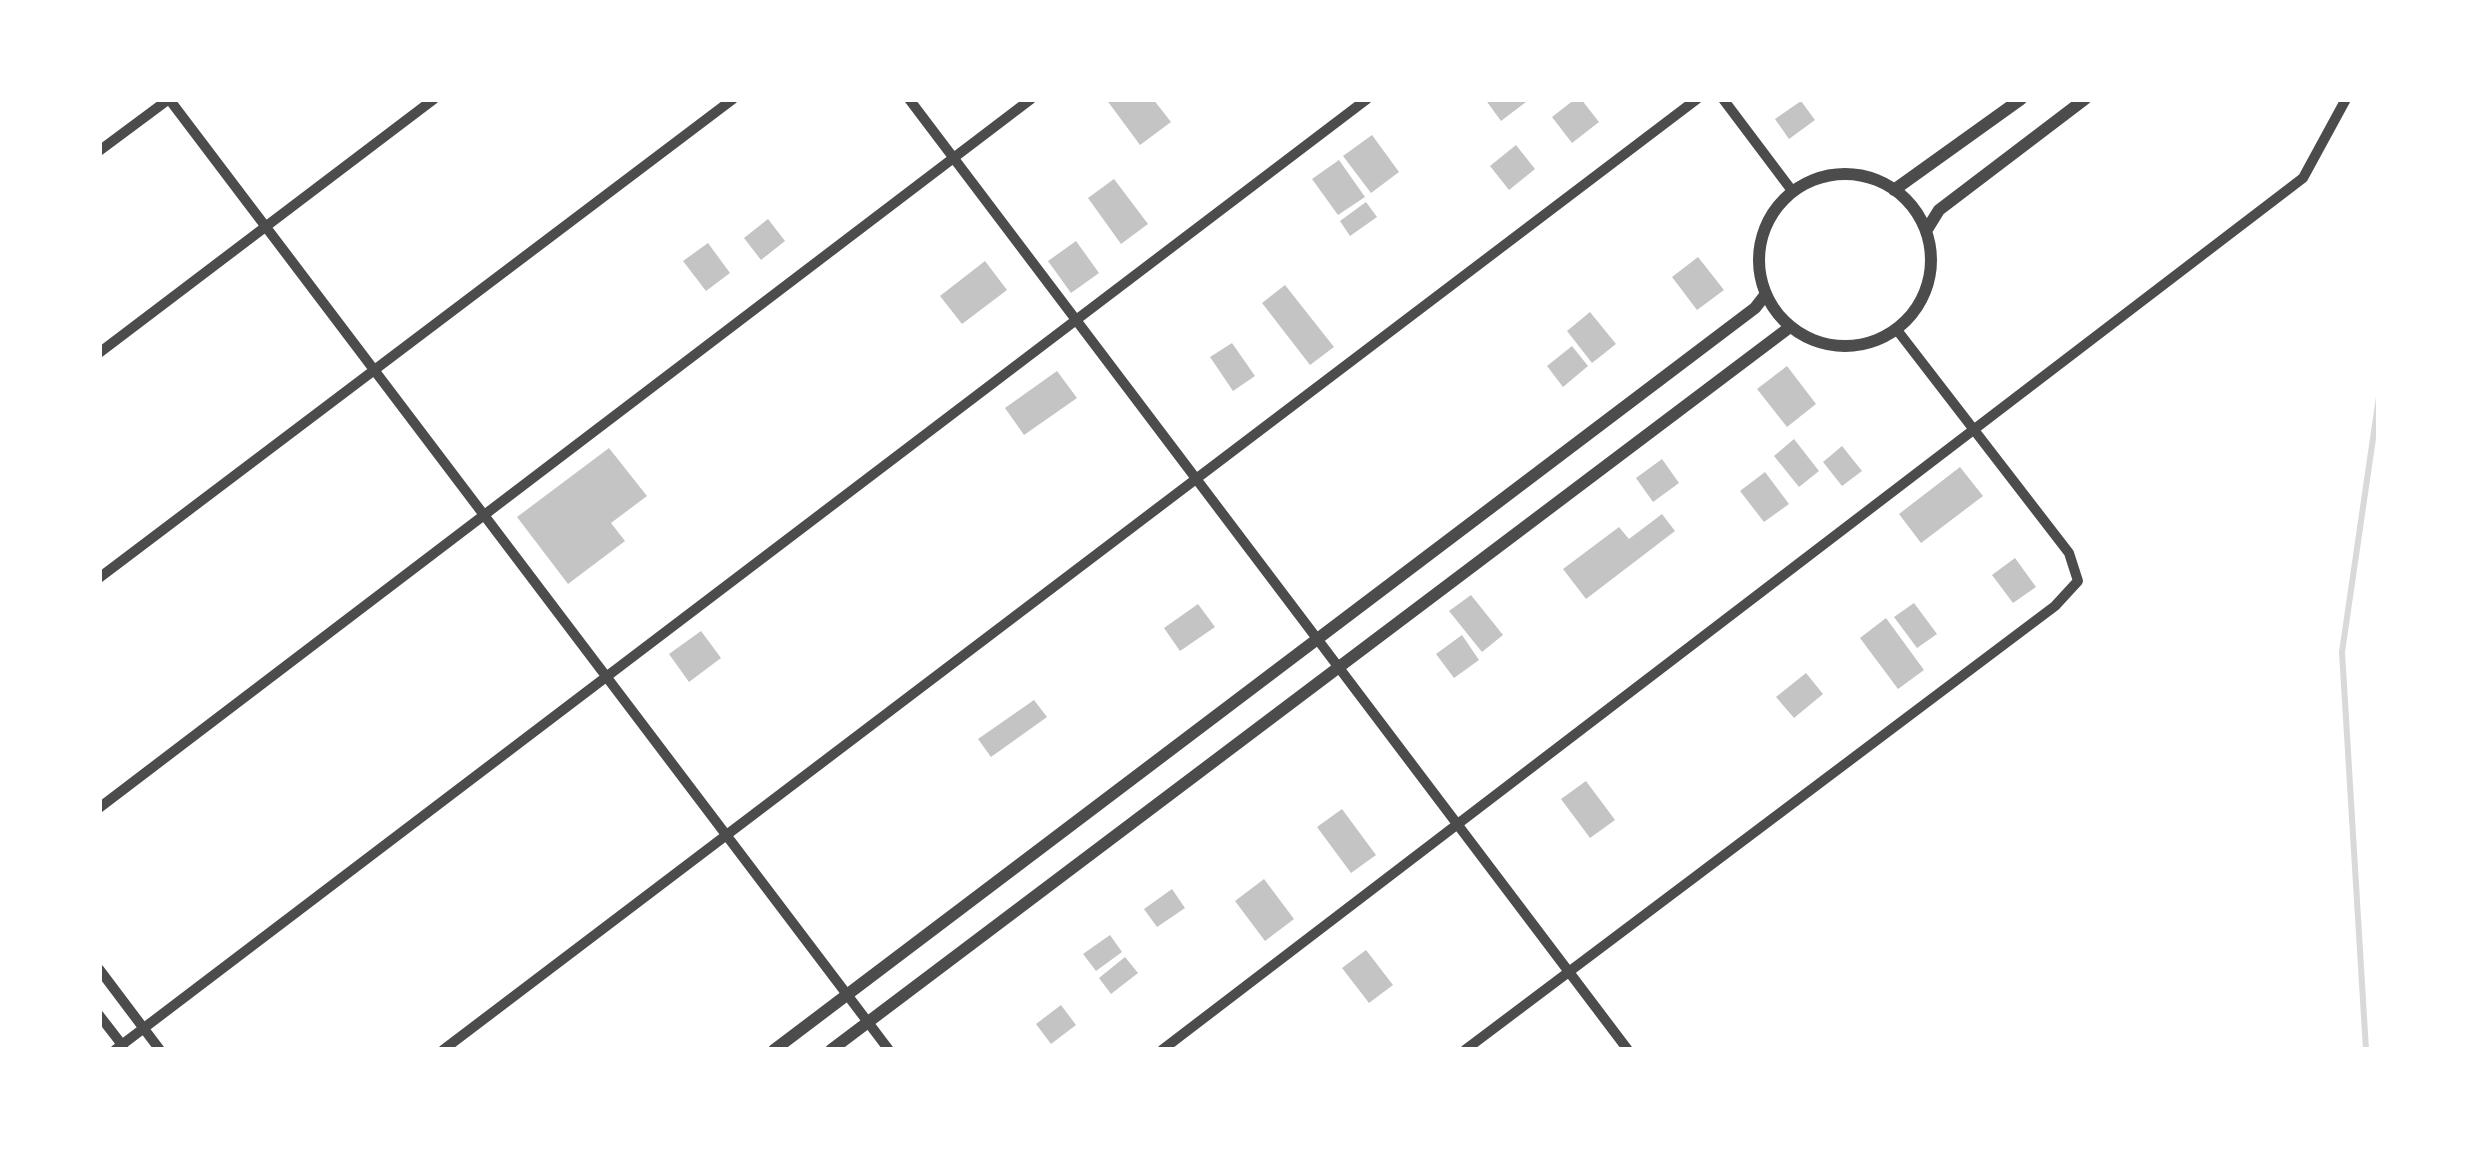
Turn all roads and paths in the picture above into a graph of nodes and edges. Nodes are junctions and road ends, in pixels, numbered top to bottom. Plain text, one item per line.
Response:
1 (169, 99) edge
2 (434, 99) edge
3 (733, 99) edge
4 (909, 99) edge
5 (1031, 99) edge
6 (1367, 99) edge
7 (1697, 99) edge
8 (1723, 99) edge
9 (2020, 99) edge
10 (2084, 99) edge
11 (2346, 99) edge
12 (99, 151) edge
13 (953, 158) junction
14 (1894, 190) junction
15 (1793, 192) junction
16 (266, 227) junction
17 (1926, 231) junction
18 (1766, 293) junction
19 (1074, 322) junction
20 (1790, 327) junction
21 (1897, 330) junction
22 (99, 352) edge
23 (375, 371) junction
24 (1971, 430) junction
25 (1196, 480) junction
26 (484, 516) junction
27 (99, 578) edge
28 (1316, 639) junction
29 (1337, 666) junction
30 (605, 676) junction
31 (99, 808) edge
32 (1455, 825) junction
33 (726, 836) junction
34 (99, 969) edge
35 (1569, 972) junction
36 (847, 994) junction
37 (99, 1016) edge
38 (868, 1022) junction
39 (143, 1027) junction
40 (121, 1048) edge
41 (160, 1050) edge
42 (443, 1050) edge
43 (774, 1050) edge
44 (831, 1050) edge
45 (889, 1050) edge
46 (1162, 1050) edge
47 (1465, 1050) edge
48 (1628, 1050) edge

1 - 12 street
1 - 16 street
2 - 16 street
3 - 23 street
4 - 13 street
5 - 13 street
6 - 19 street
7 - 25 street
8 - 15 street
9 - 14 street
10 - 17 street
11 - 24 street
13 - 19 street
13 - 26 street
14 - 15 street
14 - 17 street
15 - 18 street
16 - 22 street
16 - 23 street
17 - 21 street
18 - 20 street
18 - 28 street
19 - 25 street
19 - 30 street
20 - 21 street
20 - 29 street
21 - 24 street
23 - 26 street
23 - 27 street
24 - 32 street
24 - 35 street
25 - 28 street
25 - 33 street
26 - 30 street
26 - 31 street
28 - 29 street
28 - 36 street
29 - 32 street
29 - 38 street
30 - 33 street
30 - 39 street
32 - 35 street
32 - 46 street
33 - 36 street
33 - 42 street
34 - 39 street
35 - 47 street
35 - 48 street
36 - 38 street
36 - 43 street
37 - 40 street
38 - 44 street
38 - 45 street
39 - 40 street
39 - 41 street

